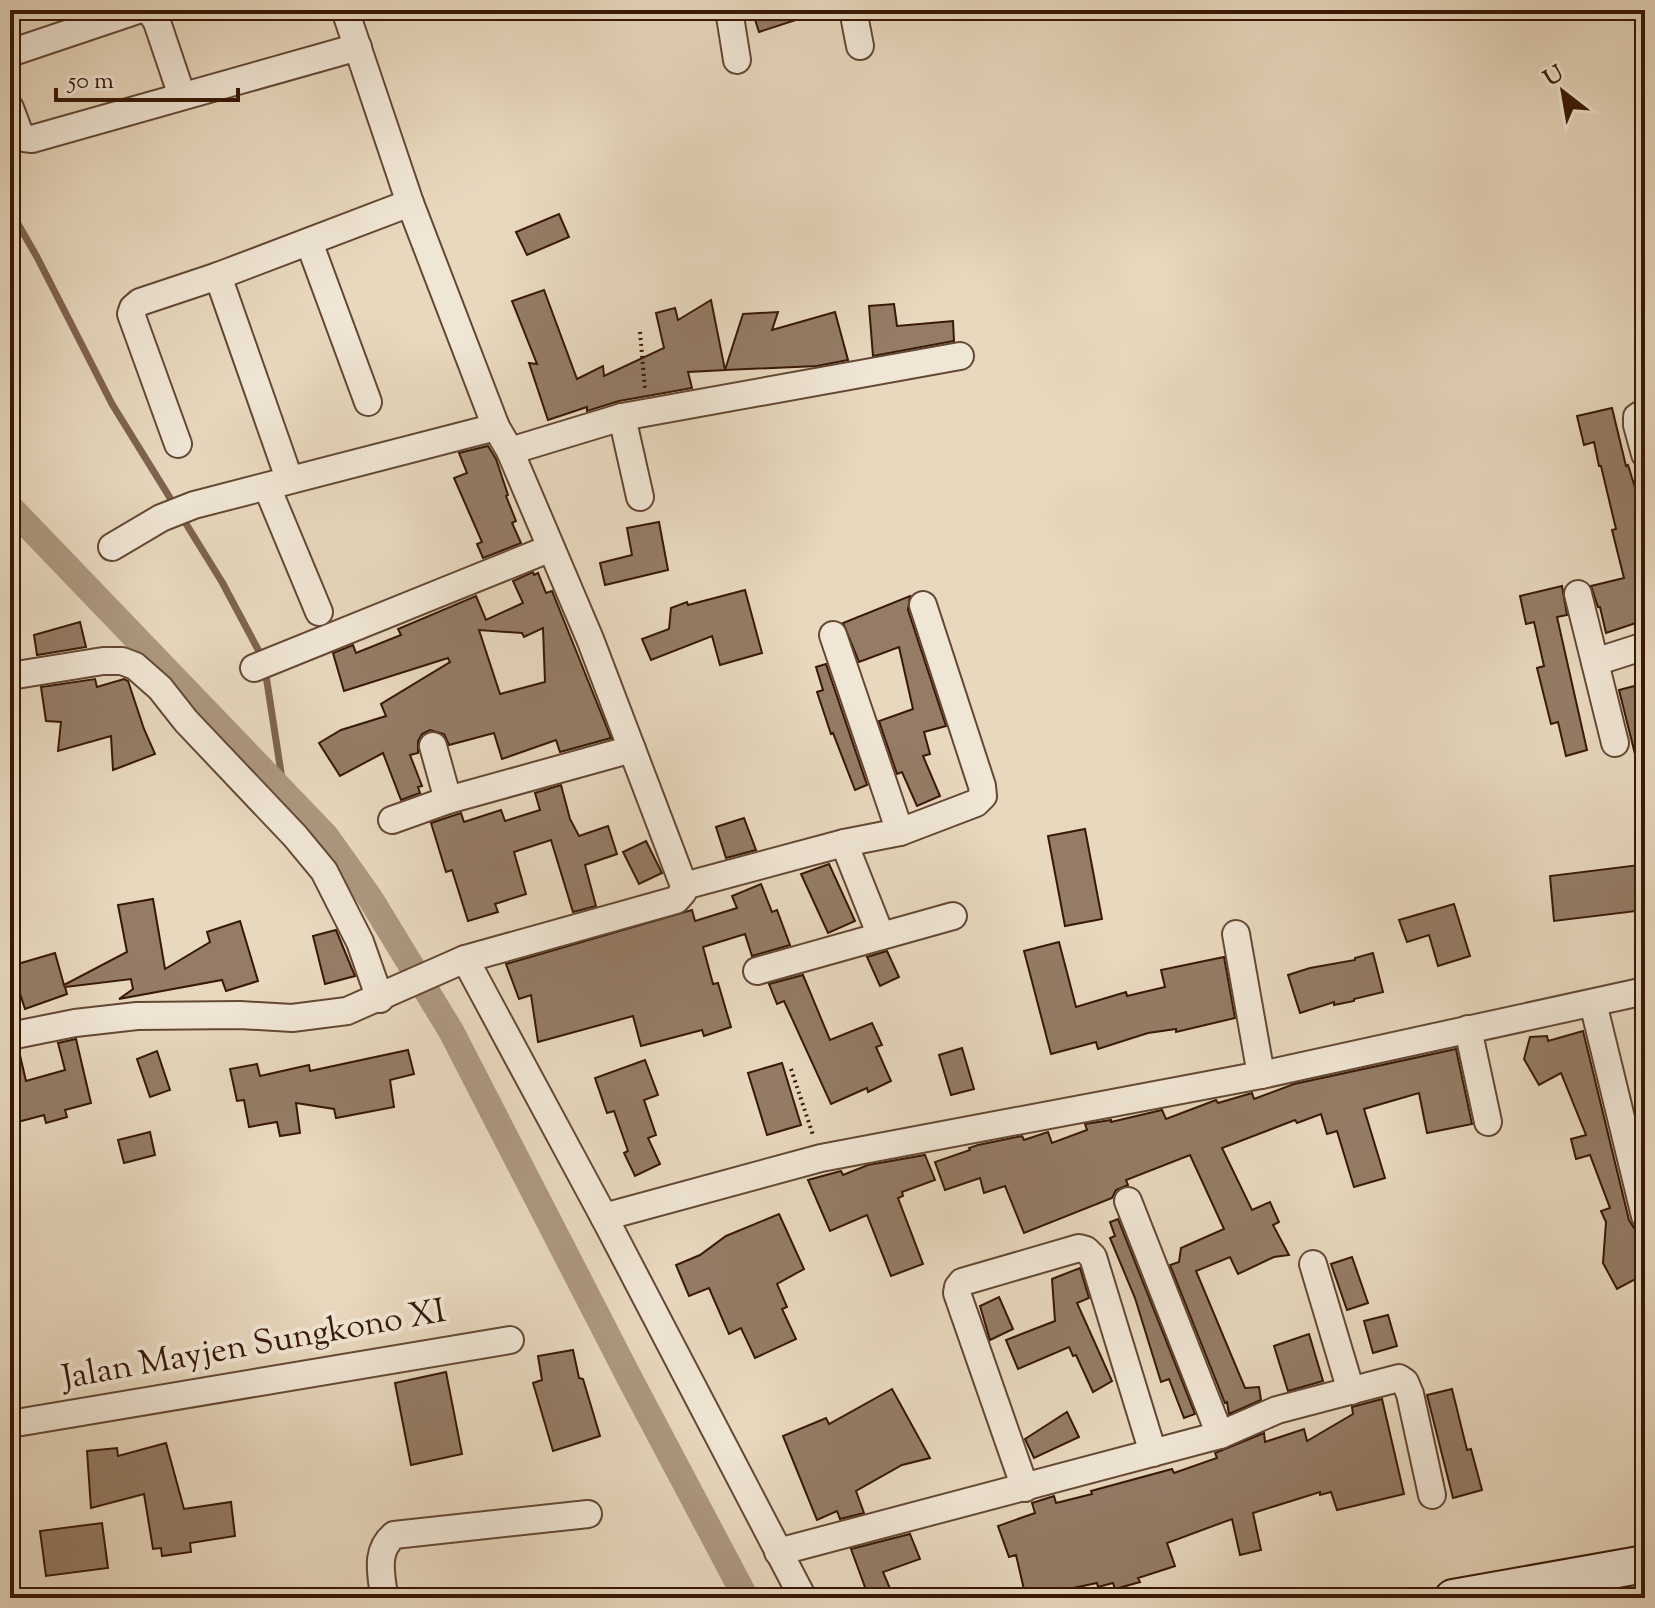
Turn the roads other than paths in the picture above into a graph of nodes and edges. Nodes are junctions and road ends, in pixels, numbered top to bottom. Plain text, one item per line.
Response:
1 (138, 10) edge
2 (145, 10) edge
3 (345, 10) edge
4 (729, 10) edge
5 (853, 10) edge
6 (860, 46) dead end
7 (358, 47) junction
8 (10, 53) edge
9 (737, 60) dead end
10 (182, 96) junction
11 (10, 108) edge
12 (410, 203) junction
13 (309, 242) junction
14 (218, 276) junction
15 (960, 356) dead end
16 (368, 402) dead end
17 (1645, 412) edge
18 (635, 415) junction
19 (496, 427) junction
20 (178, 444) dead end
21 (510, 451) junction
22 (1645, 454) edge
23 (285, 467) dead end
24 (267, 487) junction
25 (640, 497) dead end
26 (112, 547) dead end
27 (551, 548) junction
28 (1578, 594) dead end
29 (923, 605) dead end
30 (319, 612) dead end
31 (833, 635) dead end
32 (1645, 646) edge
33 (1595, 662) junction
34 (265, 664) dead end
35 (11, 669) edge
36 (1615, 743) dead end
37 (433, 746) dead end
38 (632, 749) junction
39 (448, 800) junction
40 (392, 820) dead end
41 (900, 832) junction
42 (844, 843) junction
43 (684, 886) junction
44 (953, 916) dead end
45 (1236, 934) dead end
46 (881, 936) junction
47 (456, 963) junction
48 (757, 971) dead end
49 (1645, 991) edge
50 (382, 998) junction
51 (1593, 1003) junction
52 (1468, 1029) junction
53 (10, 1036) edge
54 (1261, 1075) junction
55 (1488, 1122) dead end
56 (1128, 1201) dead end
57 (1645, 1216) edge
58 (604, 1217) junction
59 (1313, 1264) dead end
60 (510, 1340) dead end
61 (1351, 1391) junction
62 (10, 1424) edge
63 (1220, 1435) junction
64 (1153, 1453) junction
65 (1025, 1488) junction
66 (1432, 1495) dead end
67 (588, 1514) dead end
68 (778, 1552) junction
69 (1645, 1564) edge
70 (384, 1598) edge
71 (803, 1598) edge
72 (1453, 1598) edge

1 - 8 street
2 - 10 street
3 - 7 street
4 - 9 street
5 - 6 street
7 - 10 street
7 - 12 street
10 - 11 street
12 - 13 street
12 - 19 street
13 - 14 street
13 - 16 street
14 - 20 street
14 - 23 street
15 - 18 street
17 - 22 street
18 - 21 street
18 - 25 street
19 - 21 street
19 - 24 street
21 - 27 street
24 - 26 street
24 - 30 street
27 - 34 street
27 - 38 street
28 - 33 street
29 - 41 street
31 - 41 street
32 - 33 street
33 - 36 street
35 - 50 street
37 - 39 street
38 - 39 street
38 - 43 street
39 - 40 street
41 - 42 street
42 - 43 street
42 - 46 street
43 - 47 street
44 - 46 street
45 - 54 street
46 - 48 street
47 - 50 street
47 - 58 street
49 - 51 street
50 - 53 street
51 - 52 street
51 - 57 street
52 - 54 street
52 - 55 street
54 - 58 street
56 - 63 street
58 - 68 street
59 - 61 street
60 - 62 street, Jalan Mayjen Sungkono XI
61 - 63 street
61 - 66 street
63 - 64 street
64 - 65 street
64 - 65 street
65 - 68 street
67 - 70 street
68 - 71 street
69 - 72 main road

